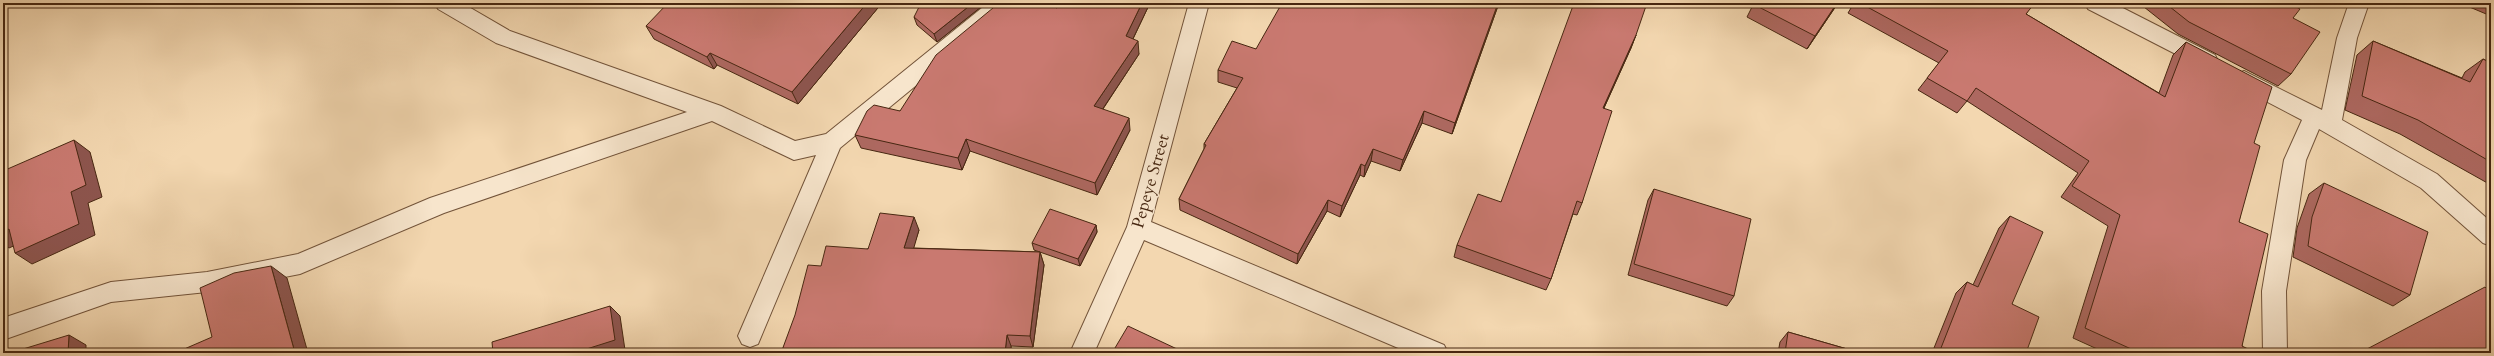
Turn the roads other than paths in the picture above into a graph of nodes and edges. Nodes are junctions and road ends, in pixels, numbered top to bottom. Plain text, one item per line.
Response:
1 (445, 3) edge
2 (1002, 3) edge
3 (1199, 3) edge
4 (2095, 3) edge
5 (2359, 3) edge
6 (713, 112) junction
7 (2322, 120) junction
8 (832, 142) junction
9 (1138, 227) junction
10 (2491, 236) edge
11 (3, 329) edge
12 (750, 336) dead end
13 (1082, 353) edge
14 (1436, 353) edge
15 (2275, 353) edge

1 - 6 street
2 - 8 street
3 - 9 street, Pepeye Street
4 - 7 street
5 - 7 street
6 - 8 street
6 - 11 street
7 - 10 street
7 - 15 street
8 - 12 street
9 - 13 street, Pepeye Street
9 - 14 street

